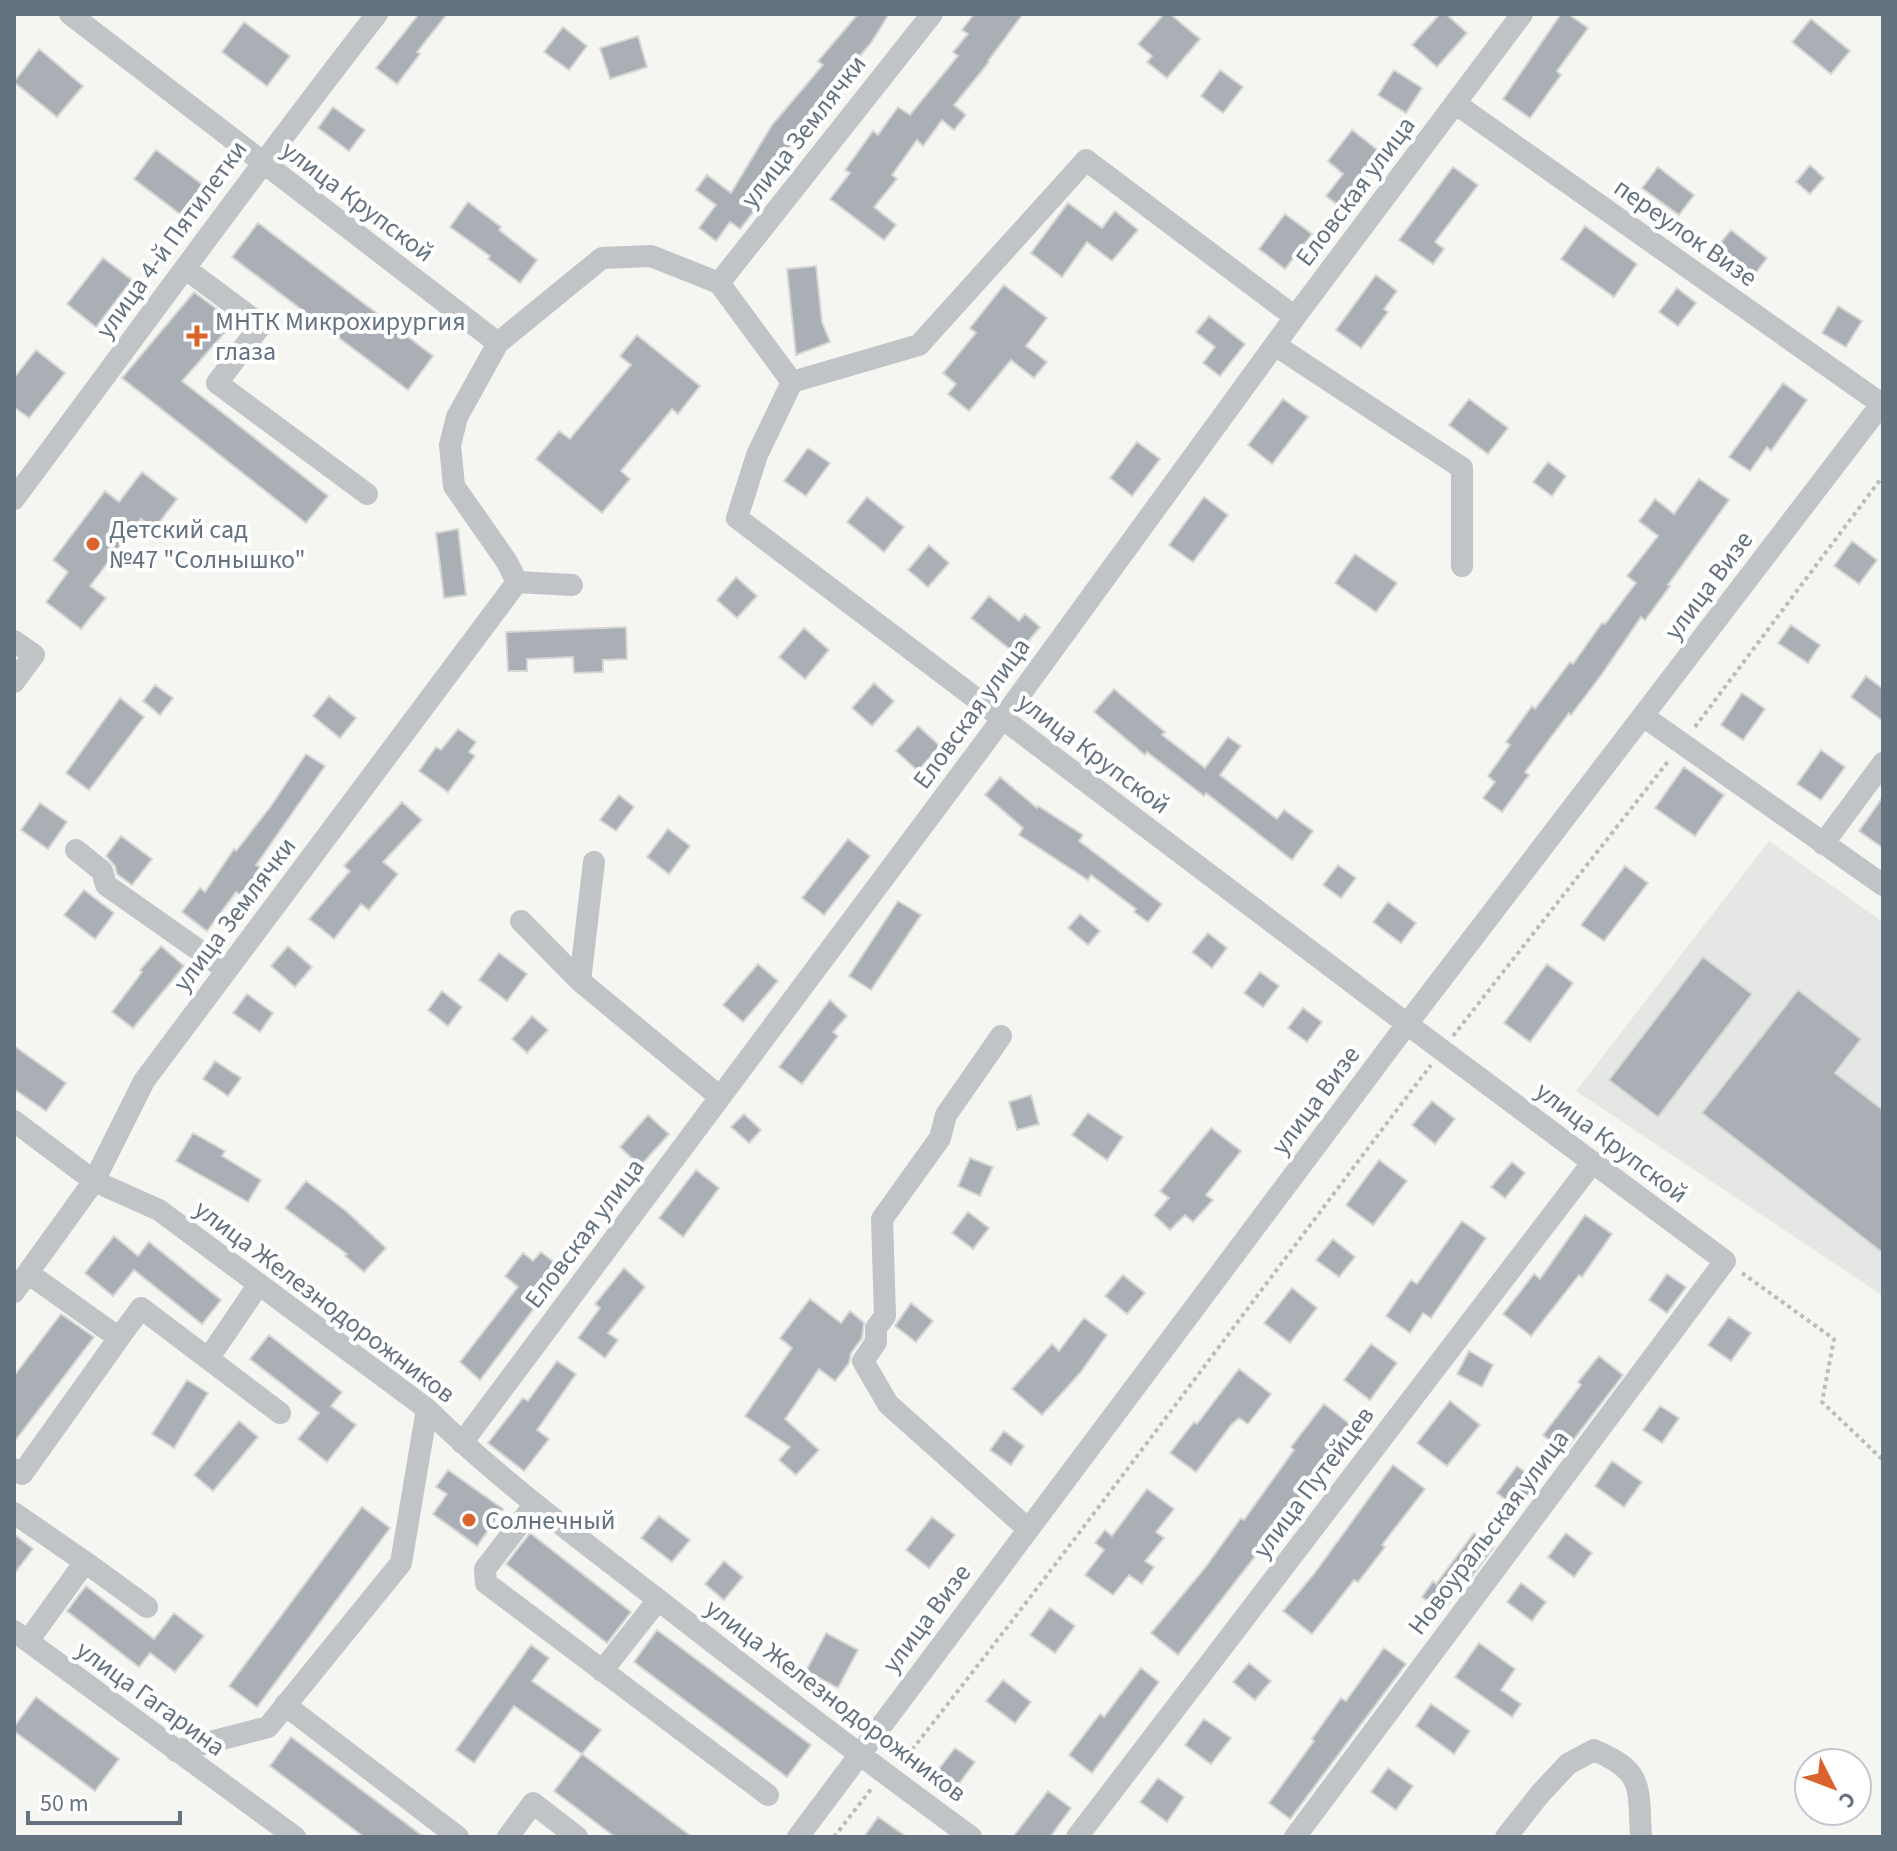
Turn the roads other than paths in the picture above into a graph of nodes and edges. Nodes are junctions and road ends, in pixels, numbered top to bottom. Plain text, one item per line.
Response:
1 (70, 14) edge
2 (377, 14) edge
3 (932, 14) edge
4 (1522, 14) edge
5 (1456, 104) junction
6 (261, 162) junction
7 (186, 269) junction
8 (719, 283) junction
9 (1295, 317) junction
10 (498, 343) junction
11 (1275, 345) junction
12 (792, 382) junction
13 (1883, 404) edge
14 (367, 494) dead end
15 (14, 499) edge
16 (1462, 566) dead end
17 (517, 582) junction
18 (572, 585) dead end
19 (14, 641) edge
20 (14, 682) edge
21 (1643, 716) junction
22 (1003, 718) junction
23 (1883, 763) edge
24 (1823, 844) junction
25 (76, 850) dead end
26 (594, 862) dead end
27 (1883, 885) edge
28 (521, 921) dead end
29 (227, 970) junction
30 (580, 981) junction
31 (1407, 1024) junction
32 (1001, 1036) dead end
33 (720, 1097) junction
34 (14, 1121) edge
35 (1593, 1162) junction
36 (94, 1181) junction
37 (1725, 1261) joint
38 (28, 1273) junction
39 (259, 1284) junction
40 (14, 1292) edge
41 (119, 1338) junction
42 (208, 1359) junction
43 (427, 1409) junction
44 (280, 1413) dead end
45 (462, 1443) junction
46 (14, 1469) edge
47 (535, 1504) junction
48 (14, 1513) edge
49 (1028, 1529) junction
50 (85, 1562) junction
51 (658, 1600) junction
52 (147, 1607) dead end
53 (21, 1636) edge
54 (602, 1671) junction
55 (285, 1705) junction
56 (176, 1751) junction
57 (858, 1755) junction
58 (768, 1795) dead end
59 (295, 1837) edge
60 (458, 1837) edge
61 (508, 1837) edge
62 (577, 1837) edge
63 (798, 1837) edge
64 (971, 1837) edge
65 (1077, 1837) edge
66 (1295, 1837) edge
67 (1506, 1837) edge
68 (1641, 1837) edge

1 - 6 street, улица Крупской
2 - 6 street, улица 4-й Пятилетки
3 - 8 street, улица Землячки
4 - 5 street, Еловская улица
5 - 9 street, Еловская улица
5 - 13 street, переулок Визе
6 - 7 street, улица 4-й Пятилетки
6 - 10 street, улица Крупской
7 - 14 street
7 - 15 street, улица 4-й Пятилетки
8 - 10 street
8 - 12 street
9 - 11 street, Еловская улица
9 - 12 street
10 - 17 street
11 - 16 street
11 - 22 street, Еловская улица
12 - 22 street, улица Крупской
13 - 21 street, улица Визе
17 - 18 street
17 - 29 street, улица Землячки
19 - 20 street
21 - 24 street
21 - 31 street, улица Визе
22 - 31 street, улица Крупской
22 - 33 street, Еловская улица
23 - 24 street
24 - 27 street
25 - 29 street
26 - 30 street
28 - 30 street
29 - 36 street, улица Землячки
30 - 33 street
31 - 35 street, улица Крупской
31 - 49 street, улица Визе
32 - 49 street
33 - 45 street, Еловская улица
34 - 36 street, улица Железнодорожников
35 - 37 street, улица Крупской
35 - 65 street, улица Путейцев
36 - 38 street, улица Землячки
36 - 39 street, улица Железнодорожников
37 - 66 street, Новоуральская улица
38 - 40 street, улица Землячки
38 - 41 street
39 - 42 street
39 - 43 street, улица Железнодорожников
41 - 42 street
41 - 46 street
42 - 44 street
43 - 45 street, улица Железнодорожников
43 - 55 street
45 - 47 street, улица Железнодорожников
47 - 51 street, улица Железнодорожников
47 - 54 street
48 - 50 street
49 - 57 street, улица Визе
50 - 52 street
50 - 53 street
51 - 54 street
51 - 57 street, улица Железнодорожников
53 - 56 street, улица Гагарина
54 - 58 street
55 - 56 street
55 - 60 street
56 - 59 street, улица Гагарина
57 - 63 street, улица Визе
57 - 64 street, улица Железнодорожников
61 - 62 street
67 - 68 street

